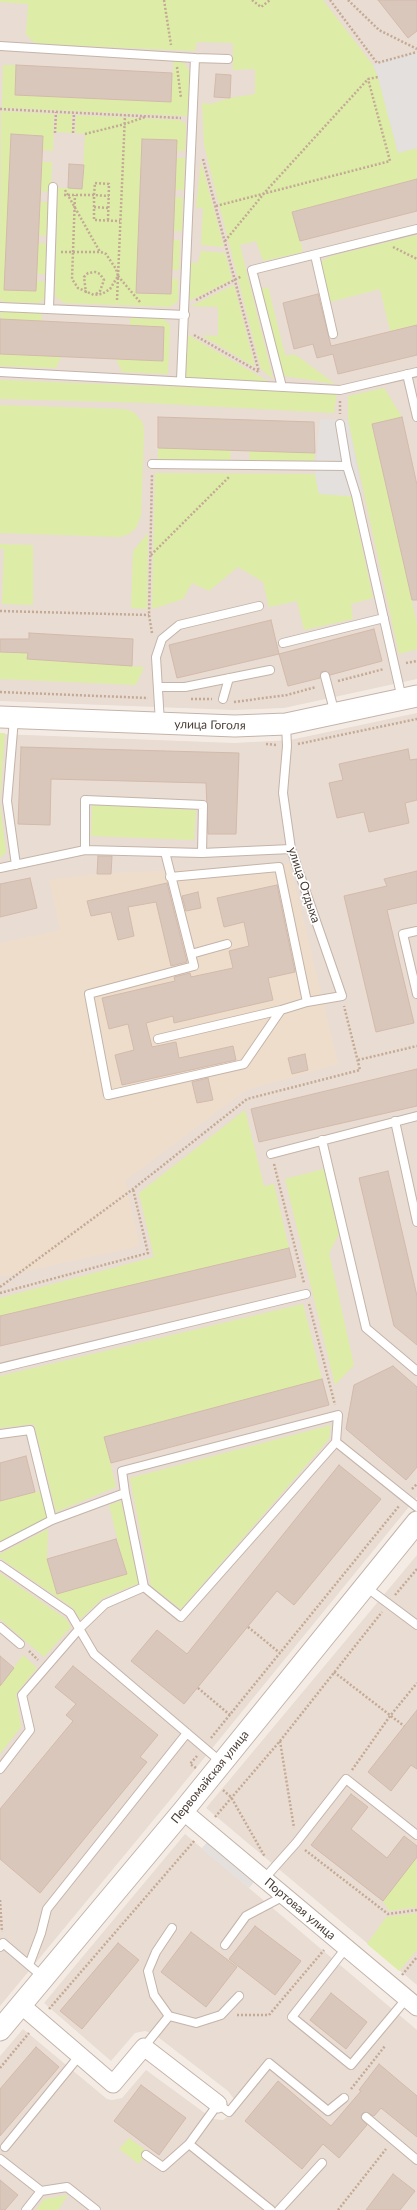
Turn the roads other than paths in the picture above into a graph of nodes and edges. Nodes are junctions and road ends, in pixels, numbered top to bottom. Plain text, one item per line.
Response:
1 (0, 46) edge
2 (196, 58) junction
3 (228, 60) dead end
4 (53, 191) road end
5 (417, 229) edge
6 (315, 255) junction
7 (0, 307) edge
8 (48, 308) junction
9 (185, 315) junction
10 (333, 334) dead end
11 (0, 372) edge
12 (417, 372) edge
13 (407, 374) junction
14 (181, 380) junction
15 (282, 387) junction
16 (416, 404) edge
17 (417, 418) edge
18 (340, 424) road end
19 (152, 464) road end
20 (347, 466) junction
21 (260, 606) dead end
22 (384, 618) junction
23 (283, 643) dead end
24 (270, 670) dead end
25 (325, 676) dead end
26 (229, 678) junction
27 (159, 687) junction
28 (410, 698) edge
29 (223, 699) dead end
30 (335, 714) junction
31 (7, 717) edge
32 (160, 724) junction
33 (286, 724) junction
34 (291, 848) junction
35 (85, 850) junction
36 (165, 852) junction
37 (202, 853) junction
38 (16, 865) junction
39 (0, 868) edge
40 (170, 877) junction
41 (417, 931) edge
42 (227, 944) dead end
43 (191, 954) junction
44 (417, 994) edge
45 (307, 1002) junction
46 (281, 1010) junction
47 (158, 1039) dead end
48 (417, 1116) edge
49 (395, 1121) junction
50 (322, 1140) junction
51 (271, 1154) road end
52 (417, 1222) edge
53 (306, 1294) road end
54 (0, 1368) edge
55 (417, 1371) edge
56 (0, 1434) edge
57 (336, 1442) junction
58 (125, 1493) junction
59 (417, 1507) edge
60 (52, 1520) junction
61 (417, 1522) edge
62 (0, 1547) edge
63 (0, 1565) edge
64 (365, 1586) junction
65 (144, 1587) junction
66 (417, 1625) edge
67 (0, 1627) edge
68 (80, 1628) junction
69 (20, 1644) road end
70 (187, 1733) junction
71 (222, 1762) junction
72 (0, 1769) edge
73 (183, 1811) junction
74 (417, 1835) edge
75 (264, 1879) junction
76 (284, 1896) junction
77 (172, 1928) dead end
78 (2, 1945) edge
79 (225, 1945) dead end
80 (342, 1953) junction
81 (36, 1971) junction
82 (239, 1996) dead end
83 (412, 2003) edge
84 (21, 2005) junction
85 (169, 2016) junction
86 (0, 2030) edge
87 (144, 2047) junction
88 (80, 2056) junction
89 (344, 2098) road end
90 (218, 2104) junction
91 (366, 2117) dead end
92 (189, 2144) junction
93 (5, 2147) dead end
94 (146, 2155) dead end
95 (0, 2159) edge
96 (417, 2160) edge
97 (322, 2163) dead end
98 (41, 2191) junction
99 (26, 2210) edge
100 (96, 2210) edge
101 (271, 2210) edge
102 (279, 2210) edge

1 - 2 lane
2 - 3 lane
2 - 9 lane
4 - 8 lane
5 - 6 lane
6 - 10 lane
6 - 15 lane
7 - 8 lane
8 - 9 lane
9 - 14 lane
11 - 14 lane
12 - 13 lane
13 - 15 lane
13 - 16 lane
14 - 15 lane
16 - 17 lane
18 - 20 lane
19 - 20 lane
20 - 22 lane
21 - 27 lane
22 - 23 lane
22 - 28 lane
24 - 26 lane
25 - 30 lane
26 - 27 lane
26 - 29 lane
27 - 32 lane
28 - 30 street, улица Гоголя
30 - 33 street, улица Гоголя
31 - 32 street, улица Гоголя
31 - 38 lane
32 - 33 street, улица Гоголя
33 - 34 lane, улица Отдыха
34 - 37 lane
34 - 45 lane, улица Отдыха
35 - 36 lane
35 - 37 lane
35 - 38 lane
36 - 37 lane
36 - 40 lane
38 - 39 lane
40 - 43 lane
40 - 45 lane
41 - 44 lane
42 - 43 lane
43 - 46 lane
45 - 46 lane
46 - 47 lane
48 - 49 lane
49 - 50 lane
49 - 52 lane
50 - 51 lane
50 - 55 lane
53 - 54 lane
56 - 60 lane
57 - 58 lane
57 - 59 lane
57 - 65 lane
58 - 60 lane
58 - 65 lane
60 - 62 lane
61 - 64 street, Первомайская улица
63 - 68 lane
64 - 66 lane
64 - 71 street, Первомайская улица
65 - 68 lane
67 - 69 lane
68 - 70 lane
68 - 72 lane
70 - 71 lane
70 - 81 lane
71 - 73 street, Первомайская улица
73 - 75 street, Портовая улица
73 - 81 street, Первомайская улица
74 - 75 lane
75 - 76 street, Портовая улица
76 - 79 lane
76 - 80 street, Портовая улица
77 - 85 lane
78 - 81 lane
80 - 83 street, Портовая улица
80 - 83 lane
81 - 84 street, Первомайская улица
82 - 85 lane
84 - 86 street, Первомайская улица
84 - 88 street
85 - 87 lane
87 - 88 street
87 - 90 street
88 - 93 lane
89 - 90 lane
90 - 92 lane
91 - 96 lane
92 - 94 lane
92 - 101 lane
95 - 98 lane
97 - 102 lane
98 - 99 lane
98 - 100 lane

